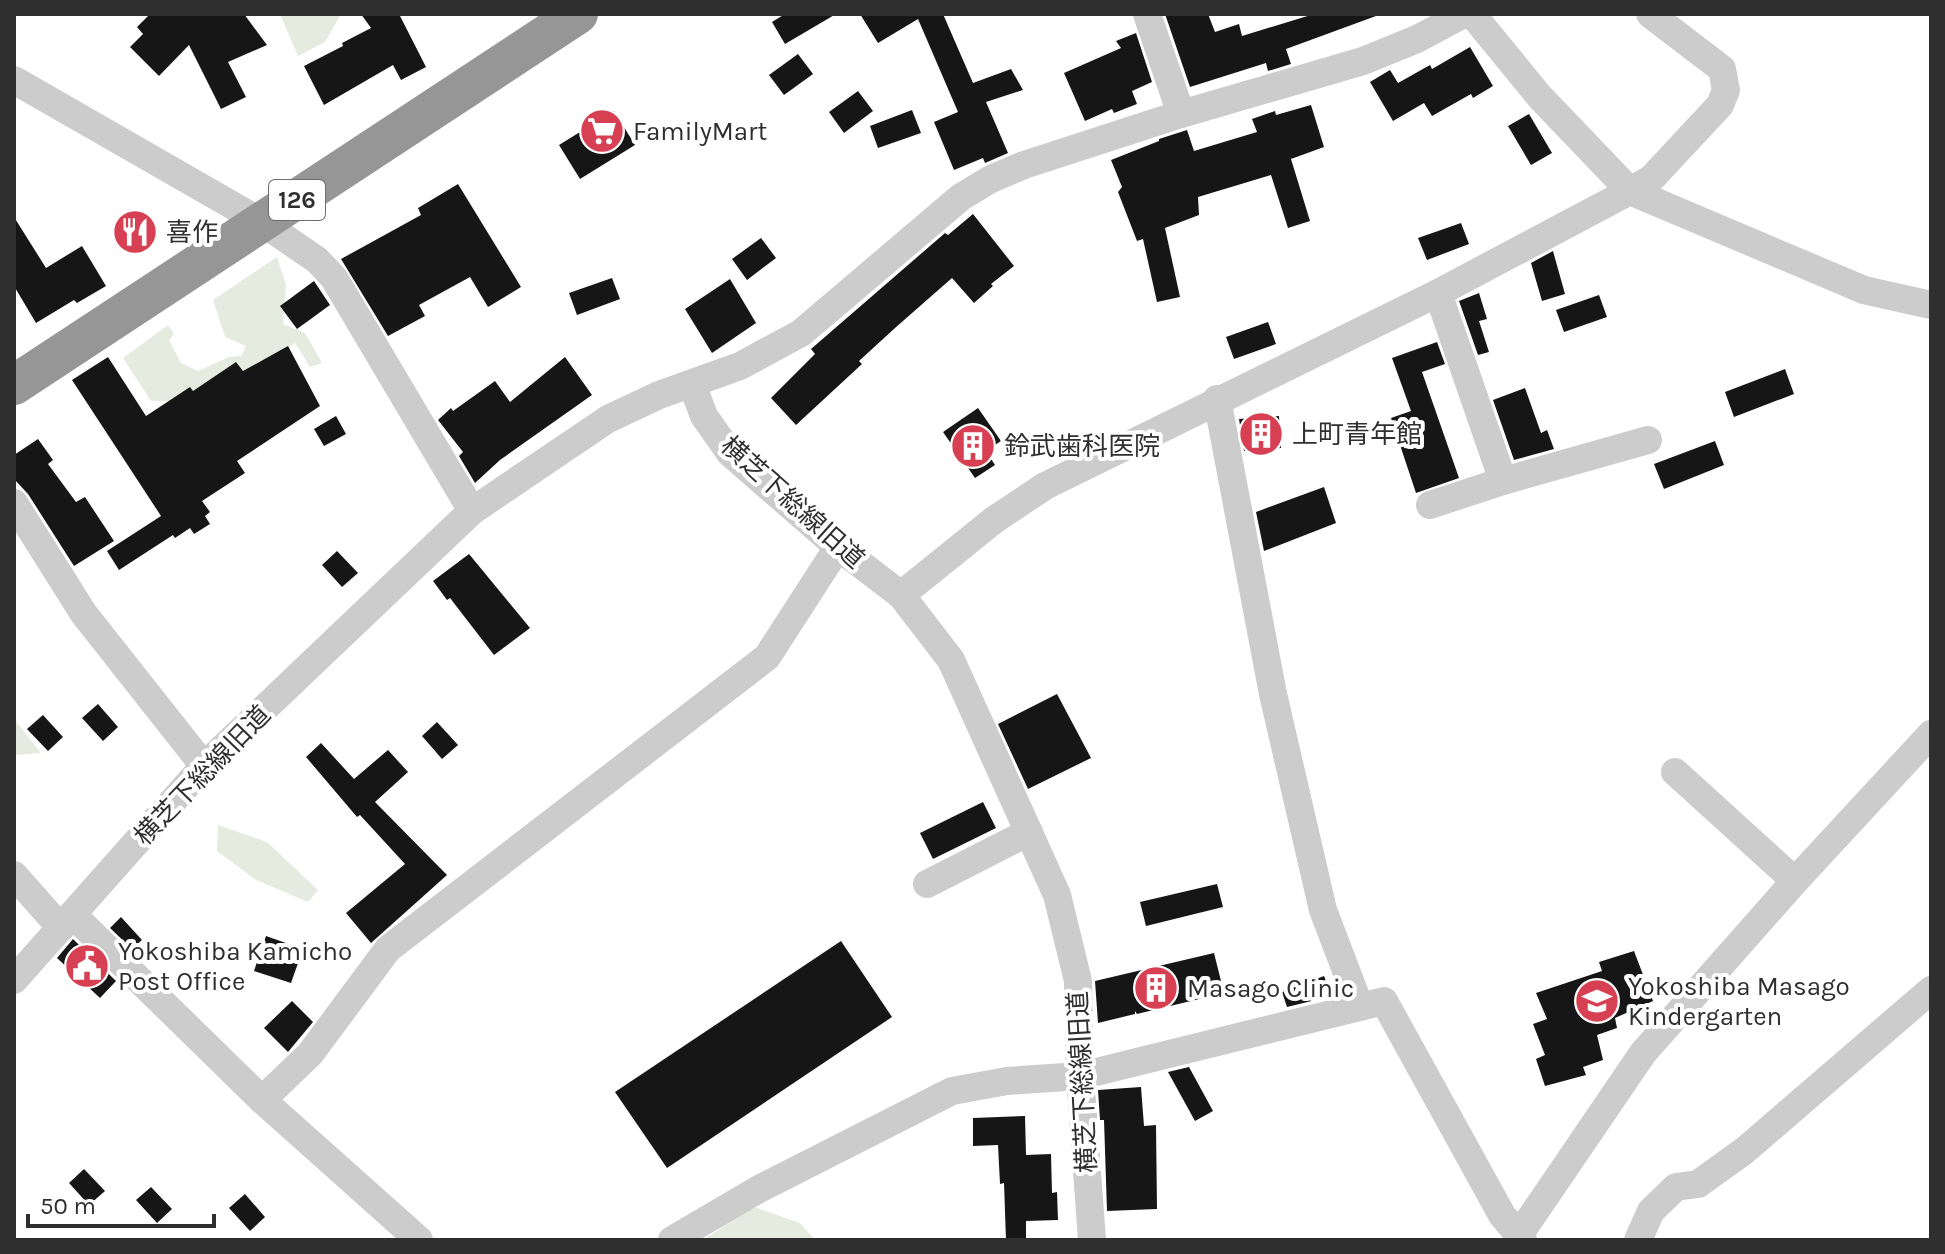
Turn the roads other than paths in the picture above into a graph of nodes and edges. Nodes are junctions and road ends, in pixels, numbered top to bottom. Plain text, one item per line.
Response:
1 (578, 14) edge
2 (1147, 14) edge
3 (1464, 14) edge
4 (1472, 14) edge
5 (1650, 14) edge
6 (14, 80) edge
7 (1181, 114) junction
8 (1630, 191) junction
9 (263, 223) junction
10 (1438, 293) junction
11 (1931, 305) edge
12 (692, 384) junction
13 (14, 385) edge
14 (1217, 399) junction
15 (1648, 440) dead end
16 (1503, 481) junction
17 (14, 503) edge
18 (1430, 505) dead end
19 (472, 511) junction
20 (838, 547) junction
21 (901, 595) junction
22 (1931, 734) edge
23 (204, 766) junction
24 (1675, 772) dead end
25 (1029, 832) junction
26 (14, 875) edge
27 (1795, 881) junction
28 (927, 884) dead end
29 (67, 922) junction
30 (14, 980) edge
31 (1931, 990) edge
32 (1360, 1007) junction
33 (1080, 1076) junction
34 (262, 1100) junction
35 (1521, 1238) edge
36 (419, 1240) edge
37 (672, 1240) edge
38 (1092, 1240) edge
39 (1638, 1240) edge

1 - 9 highway, 126
2 - 7 street
3 - 7 street
4 - 8 street
5 - 8 street
6 - 9 street
7 - 12 street
8 - 10 street
8 - 11 street
9 - 13 highway, 126
9 - 19 street
10 - 14 street
10 - 16 street
12 - 19 street, 横芝下総線旧道
12 - 20 street, 横芝下総線旧道
14 - 21 street
14 - 32 street
15 - 16 street
16 - 18 street
17 - 23 street
19 - 23 street, 横芝下総線旧道
20 - 21 street, 横芝下総線旧道
20 - 34 street
21 - 25 street, 横芝下総線旧道
22 - 27 street
23 - 29 street, 横芝下総線旧道
24 - 27 street
25 - 28 street
25 - 33 street, 横芝下総線旧道
26 - 29 street
27 - 35 street
29 - 30 street, 横芝下総線旧道
29 - 34 street
31 - 39 street
32 - 33 street
32 - 35 street
33 - 37 street
33 - 38 street, 横芝下総線旧道
34 - 36 street

